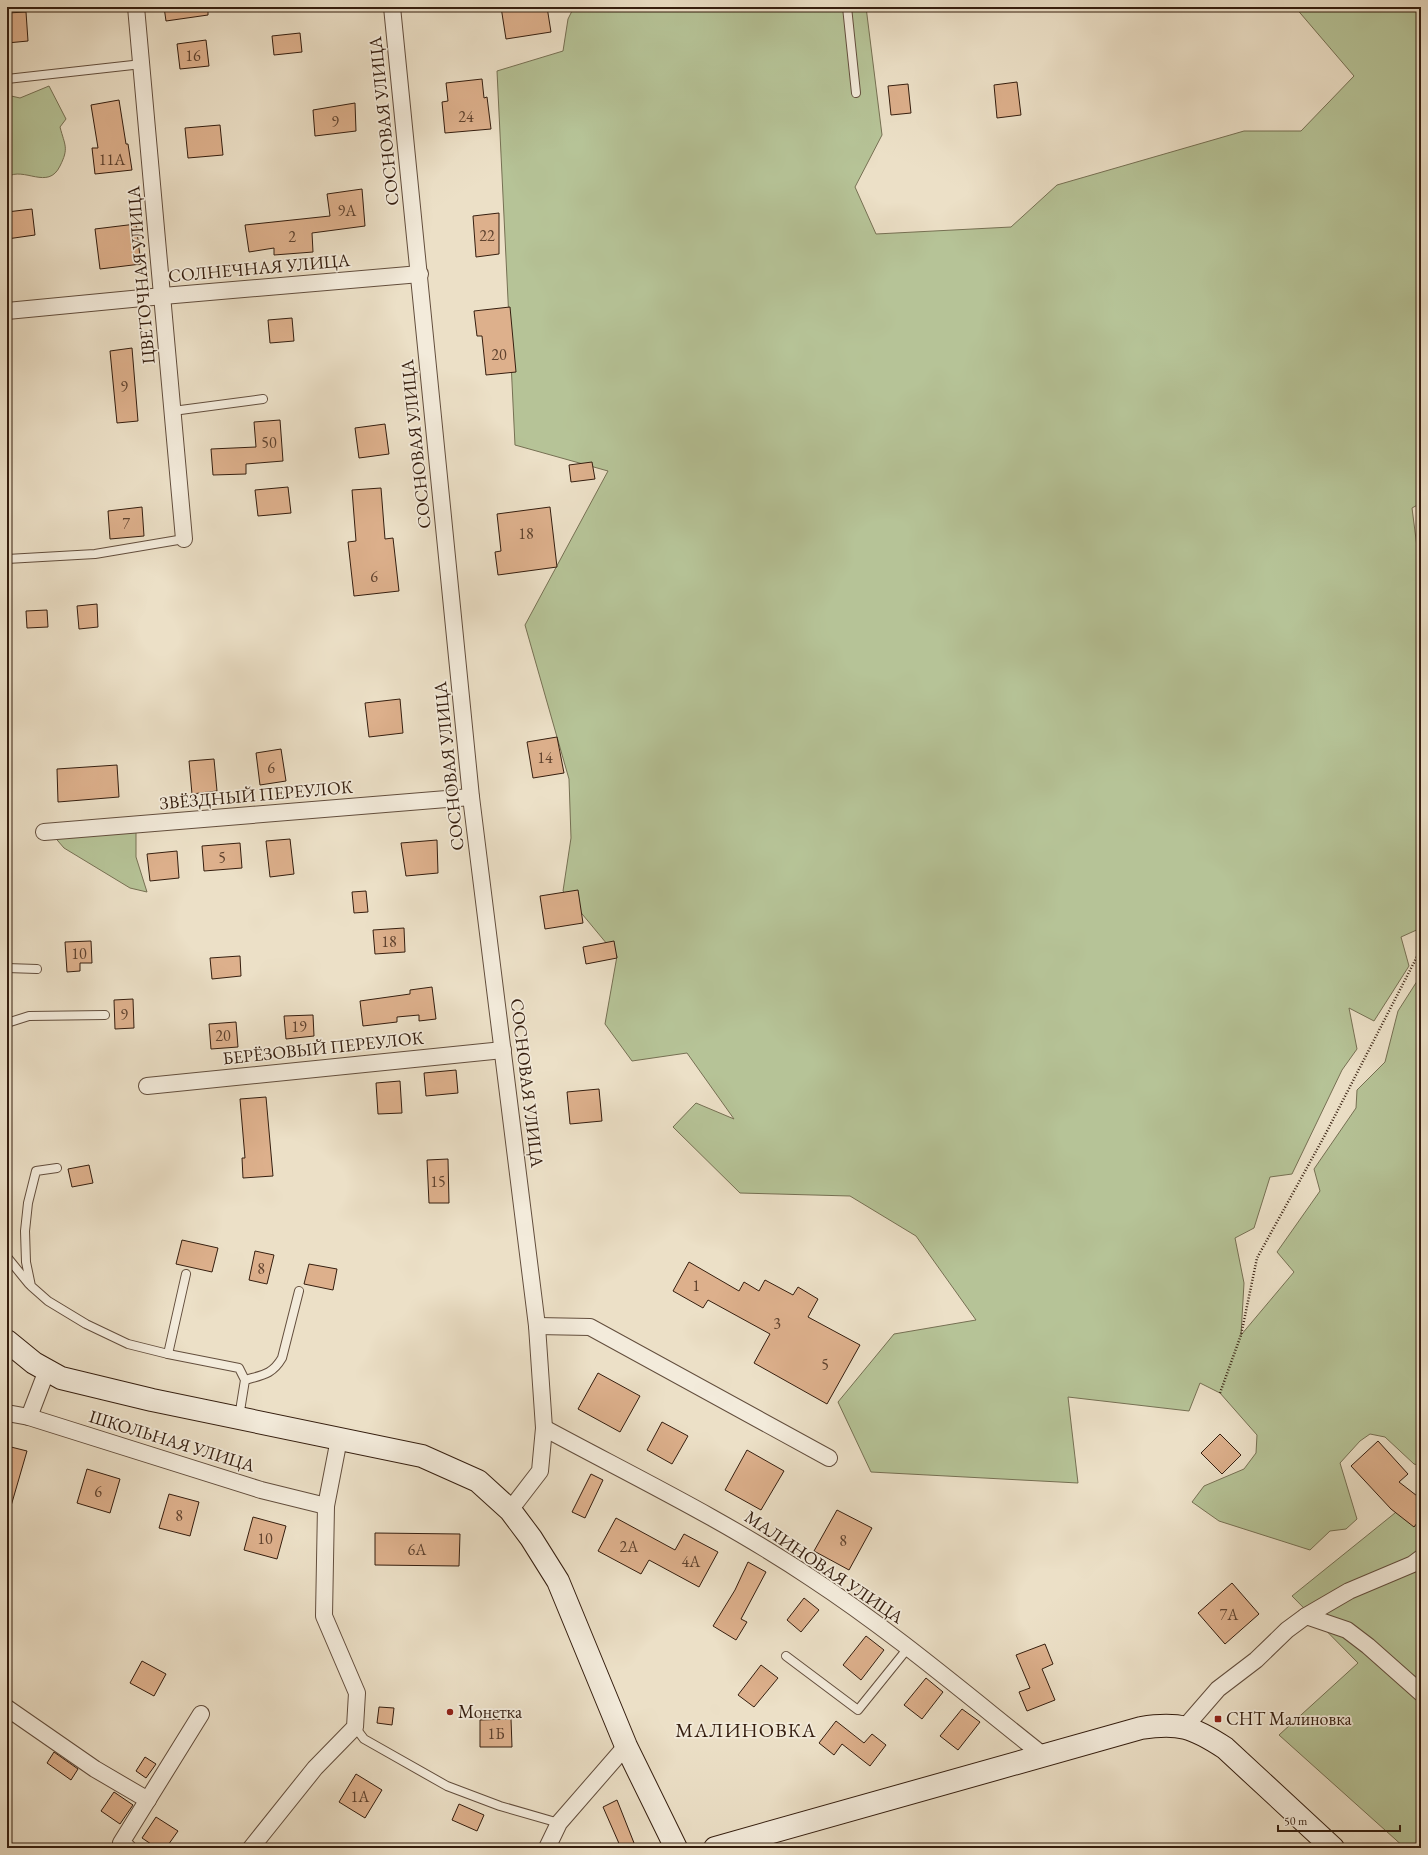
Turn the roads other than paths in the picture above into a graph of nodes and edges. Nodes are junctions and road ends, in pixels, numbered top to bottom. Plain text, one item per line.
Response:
1 (136, 7) edge
2 (392, 7) edge
3 (847, 7) edge
4 (142, 64) junction
5 (7, 79) edge
6 (856, 93) dead end
7 (420, 274) junction
8 (163, 296) junction
9 (7, 311) edge
10 (262, 399) dead end
11 (173, 411) junction
12 (184, 539) joint
13 (7, 559) edge
14 (471, 797) junction
15 (44, 832) dead end
16 (7, 968) edge
17 (37, 969) dead end
18 (106, 1015) dead end
19 (7, 1023) edge
20 (503, 1050) junction
21 (147, 1086) dead end
22 (57, 1168) dead end
23 (7, 1257) edge
24 (186, 1274) dead end
25 (31, 1286) junction
26 (298, 1291) dead end
27 (537, 1326) junction
28 (7, 1341) edge
29 (168, 1354) junction
30 (46, 1370) junction
31 (245, 1380) junction
32 (7, 1413) edge
33 (29, 1417) junction
34 (239, 1418) junction
35 (544, 1428) junction
36 (339, 1439) junction
37 (829, 1458) dead end
38 (326, 1506) junction
39 (510, 1510) junction
40 (1421, 1558) edge
41 (1306, 1616) junction
42 (908, 1648) junction
43 (786, 1656) dead end
44 (1421, 1693) edge
45 (7, 1708) edge
46 (201, 1714) dead end
47 (355, 1727) junction
48 (1185, 1727) junction
49 (626, 1746) junction
50 (1044, 1756) junction
51 (148, 1800) junction
52 (559, 1823) junction
53 (124, 1846) edge
54 (251, 1848) edge
55 (548, 1848) edge
56 (676, 1848) edge
57 (715, 1848) edge
58 (1334, 1848) edge

1 - 4 street, ЦВЕТОЧНАЯ УЛИЦА
2 - 7 street, СОСНОВАЯ УЛИЦА
3 - 6 lane
4 - 5 lane
4 - 8 street, ЦВЕТОЧНАЯ УЛИЦА
7 - 8 street, СОЛНЕЧНАЯ УЛИЦА
7 - 14 street, СОСНОВАЯ УЛИЦА
8 - 9 street, СОЛНЕЧНАЯ УЛИЦА
8 - 11 street, ЦВЕТОЧНАЯ УЛИЦА
10 - 11 lane
11 - 12 street, ЦВЕТОЧНАЯ УЛИЦА
12 - 13 lane
14 - 15 street, ЗВЁЗДНЫЙ ПЕРЕУЛОК
14 - 20 street, СОСНОВАЯ УЛИЦА
16 - 17 lane
18 - 19 lane
20 - 21 street, БЕРЁЗОВЫЙ ПЕРЕУЛОК
20 - 27 street, СОСНОВАЯ УЛИЦА
22 - 25 lane
23 - 25 lane
24 - 29 lane
25 - 29 lane
26 - 31 lane
27 - 35 street, СОСНОВАЯ УЛИЦА
27 - 37 street
28 - 30 street
29 - 31 lane
30 - 33 street
30 - 34 street
31 - 34 lane
32 - 33 street, ШКОЛЬНАЯ УЛИЦА
33 - 38 street, ШКОЛЬНАЯ УЛИЦА
34 - 36 street
35 - 39 street, СОСНОВАЯ УЛИЦА
35 - 42 street, МАЛИНОВАЯ УЛИЦА
36 - 38 street
36 - 39 street
38 - 47 street
39 - 49 street
40 - 41 street
41 - 44 street
41 - 48 street
42 - 43 lane
42 - 50 street, МАЛИНОВАЯ УЛИЦА
45 - 51 street
46 - 51 street
47 - 52 lane
47 - 54 street
48 - 50 street
48 - 58 street
49 - 52 street
49 - 56 street
50 - 57 street
51 - 53 street
52 - 55 street

